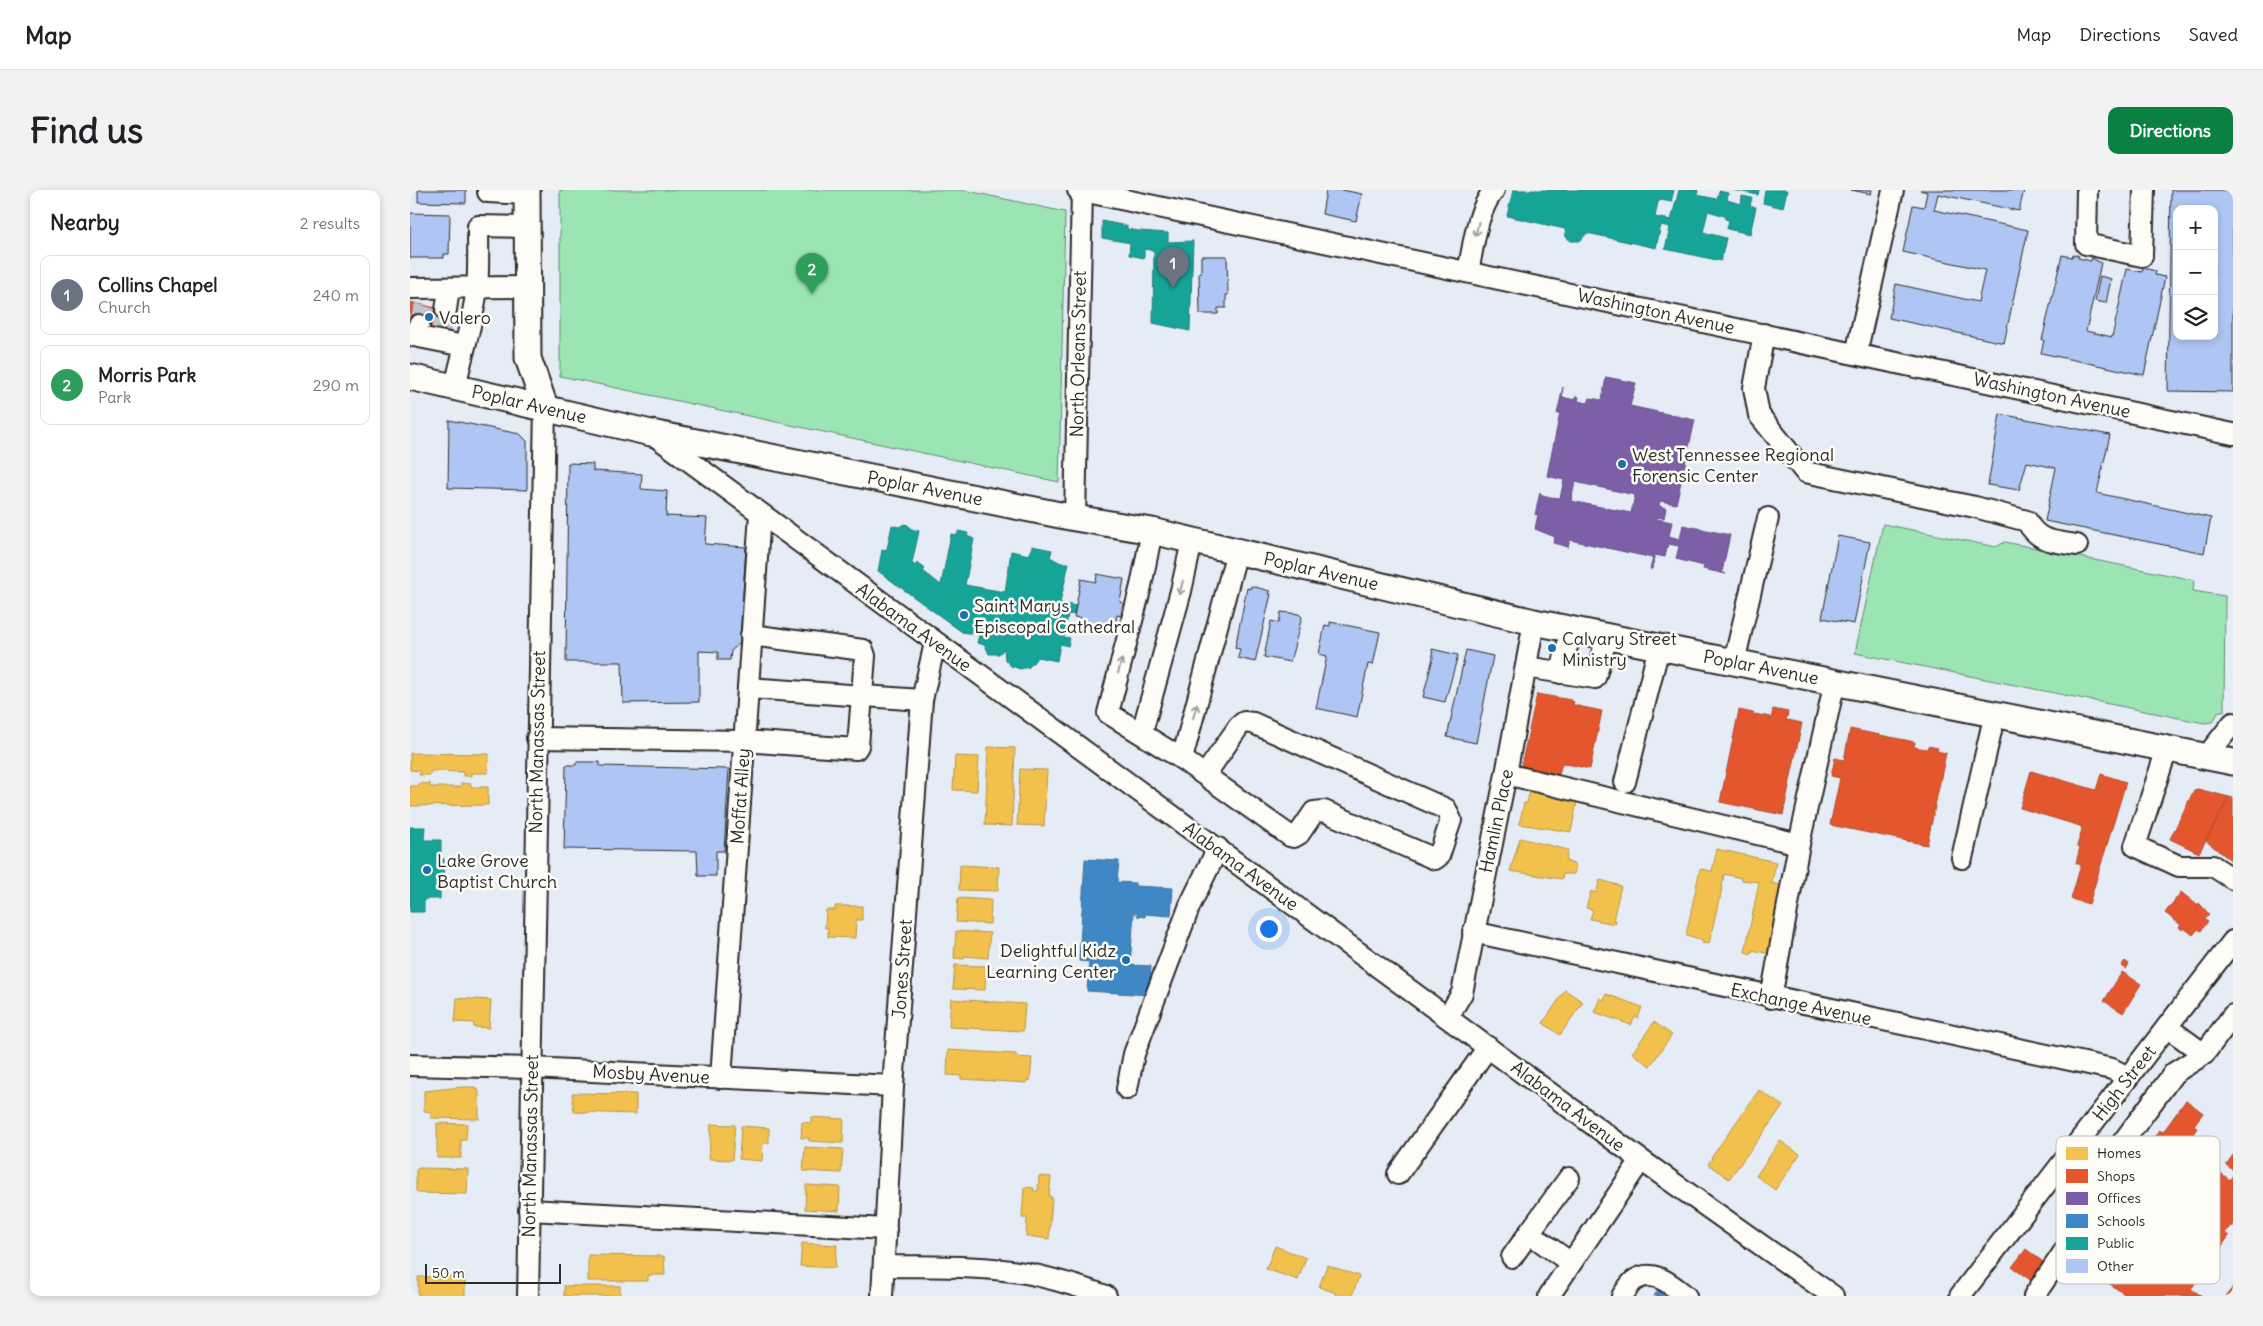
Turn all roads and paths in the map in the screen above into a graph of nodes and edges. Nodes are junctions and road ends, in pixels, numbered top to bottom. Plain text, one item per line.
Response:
1 (488, 190) edge
2 (1080, 190) edge
3 (1494, 190) edge
4 (1893, 190) edge
5 (2087, 190) edge
6 (2144, 190) edge
7 (527, 192) edge
8 (527, 227) junction
9 (1468, 272) junction
10 (528, 287) junction
11 (410, 288) edge
12 (477, 288) junction
13 (435, 294) junction
14 (446, 310) dead end
15 (413, 334) edge
16 (1764, 334) junction
17 (464, 346) junction
18 (1856, 354) junction
19 (410, 377) edge
20 (455, 387) junction
21 (545, 407) junction
22 (651, 433) junction
23 (2233, 434) edge
24 (760, 514) junction
25 (1075, 518) junction
26 (1768, 518) dead end
27 (1152, 531) junction
28 (1192, 541) junction
29 (2077, 545) dead end
30 (1237, 552) junction
31 (1534, 622) junction
32 (1571, 629) junction
33 (751, 635) junction
34 (1607, 636) junction
35 (935, 643) junction
36 (1659, 647) junction
37 (1734, 662) junction
38 (1526, 667) junction
39 (1561, 673) junction
40 (1835, 682) junction
41 (748, 688) junction
42 (862, 697) junction
43 (922, 700) junction
44 (1996, 713) junction
45 (2233, 723) edge
46 (1142, 732) junction
47 (537, 738) junction
48 (744, 741) junction
49 (2167, 749) junction
50 (2206, 757) junction
51 (1182, 759) junction
52 (2233, 762) edge
53 (1506, 774) junction
54 (1205, 775) junction
55 (1625, 782) dead end
56 (1799, 844) junction
57 (1218, 848) junction
58 (1962, 858) dead end
59 (2233, 879) edge
60 (1473, 932) junction
61 (2233, 941) edge
62 (1771, 998) junction
63 (2233, 1015) edge
64 (1448, 1016) junction
65 (2167, 1027) junction
66 (1488, 1047) junction
67 (2204, 1054) junction
68 (410, 1065) edge
69 (531, 1068) junction
70 (2128, 1077) junction
71 (721, 1078) junction
72 (893, 1086) junction
73 (1127, 1089) dead end
74 (2083, 1136) edge
75 (2127, 1136) edge
76 (1640, 1160) junction
77 (2056, 1171) edge
78 (1398, 1174) dead end
79 (1569, 1178) dead end
80 (529, 1210) junction
81 (886, 1229) junction
82 (1529, 1233) junction
83 (1512, 1257) dead end
84 (1571, 1263) junction
85 (2056, 1263) edge
86 (884, 1266) junction
87 (528, 1296) edge
88 (882, 1296) edge
89 (1106, 1296) edge
90 (1549, 1296) edge
91 (1622, 1296) edge
92 (1686, 1296) edge
93 (1833, 1296) edge
94 (1960, 1296) edge
95 (2034, 1296) edge

1 - 7 street
2 - 9 street, Washington Avenue
2 - 25 street, North Orleans Street
3 -> 9 street
4 - 18 street
5 - 6 street
7 - 8 main road, North Manassas Street
8 - 10 main road, North Manassas Street
8 - 12 street
9 - 16 street, Washington Avenue
10 - 12 street
10 - 21 main road, North Manassas Street
11 - 13 street
12 - 13 street
12 - 17 street
13 - 14 street
15 - 17 street
16 - 18 street, Washington Avenue
16 - 29 street
17 - 20 street
18 - 23 street, Washington Avenue
19 - 20 main road, Poplar Avenue
20 - 21 main road, Poplar Avenue
21 - 22 main road, Poplar Avenue
21 - 47 street, North Manassas Street
22 - 24 street, Alabama Avenue
22 - 25 main road, Poplar Avenue
24 - 33 street, Moffat Alley
24 - 35 street, Alabama Avenue
25 - 27 main road, Poplar Avenue
26 - 37 street
27 - 28 main road, Poplar Avenue
46 -> 27 street
28 - 30 main road, Poplar Avenue
28 -> 46 street
30 - 31 main road, Poplar Avenue
51 -> 30 street
31 - 32 main road, Poplar Avenue
31 - 38 street, Hamlin Place
32 - 34 main road, Poplar Avenue
32 - 39 street
33 - 41 street, Moffat Alley
33 - 42 street
34 - 36 main road, Poplar Avenue
34 - 39 street
35 - 43 street, Jones Street
35 - 57 street, Alabama Avenue
36 - 37 main road, Poplar Avenue
36 - 55 street
37 - 40 main road, Poplar Avenue
38 - 39 street
38 - 53 street, Hamlin Place
40 - 44 main road, Poplar Avenue
40 - 56 street
41 - 42 street
41 - 48 street, Moffat Alley
42 - 43 street
42 - 48 street
43 - 72 street, Jones Street
44 - 49 main road, Poplar Avenue
44 - 58 street
45 - 50 street
46 - 51 street
47 - 48 street
47 - 69 street, North Manassas Street
48 - 71 street, Moffat Alley
49 - 50 main road, Poplar Avenue
49 - 59 street
50 - 52 main road, Poplar Avenue
51 - 54 street
53 - 56 street
53 - 60 street, Hamlin Place
54 - 54 street
56 - 62 street
57 - 64 street, Alabama Avenue
57 - 73 street
60 - 62 street, Exchange Avenue
60 - 64 street, Hamlin Place
61 - 65 street, High Street
62 - 70 street, Exchange Avenue
63 - 67 street
64 - 66 street, Alabama Avenue
65 - 67 street
65 - 70 street, High Street
66 - 76 street, Alabama Avenue
66 - 78 street
67 - 75 street
68 - 69 street, Mosby Avenue
69 - 71 street, Mosby Avenue
69 - 80 street, North Manassas Street
70 - 74 street, High Street
71 - 72 street, Mosby Avenue
72 - 81 street, Jones Street
76 - 84 street
76 - 93 street, Alabama Avenue
77 - 94 street, High Street
79 - 82 street
80 - 81 street
80 - 87 street, North Manassas Street
81 - 86 street, Jones Street
82 - 83 street
82 - 84 street
84 - 90 street
85 - 95 street
86 - 88 street, Jones Street
86 - 89 street
91 - 92 street

